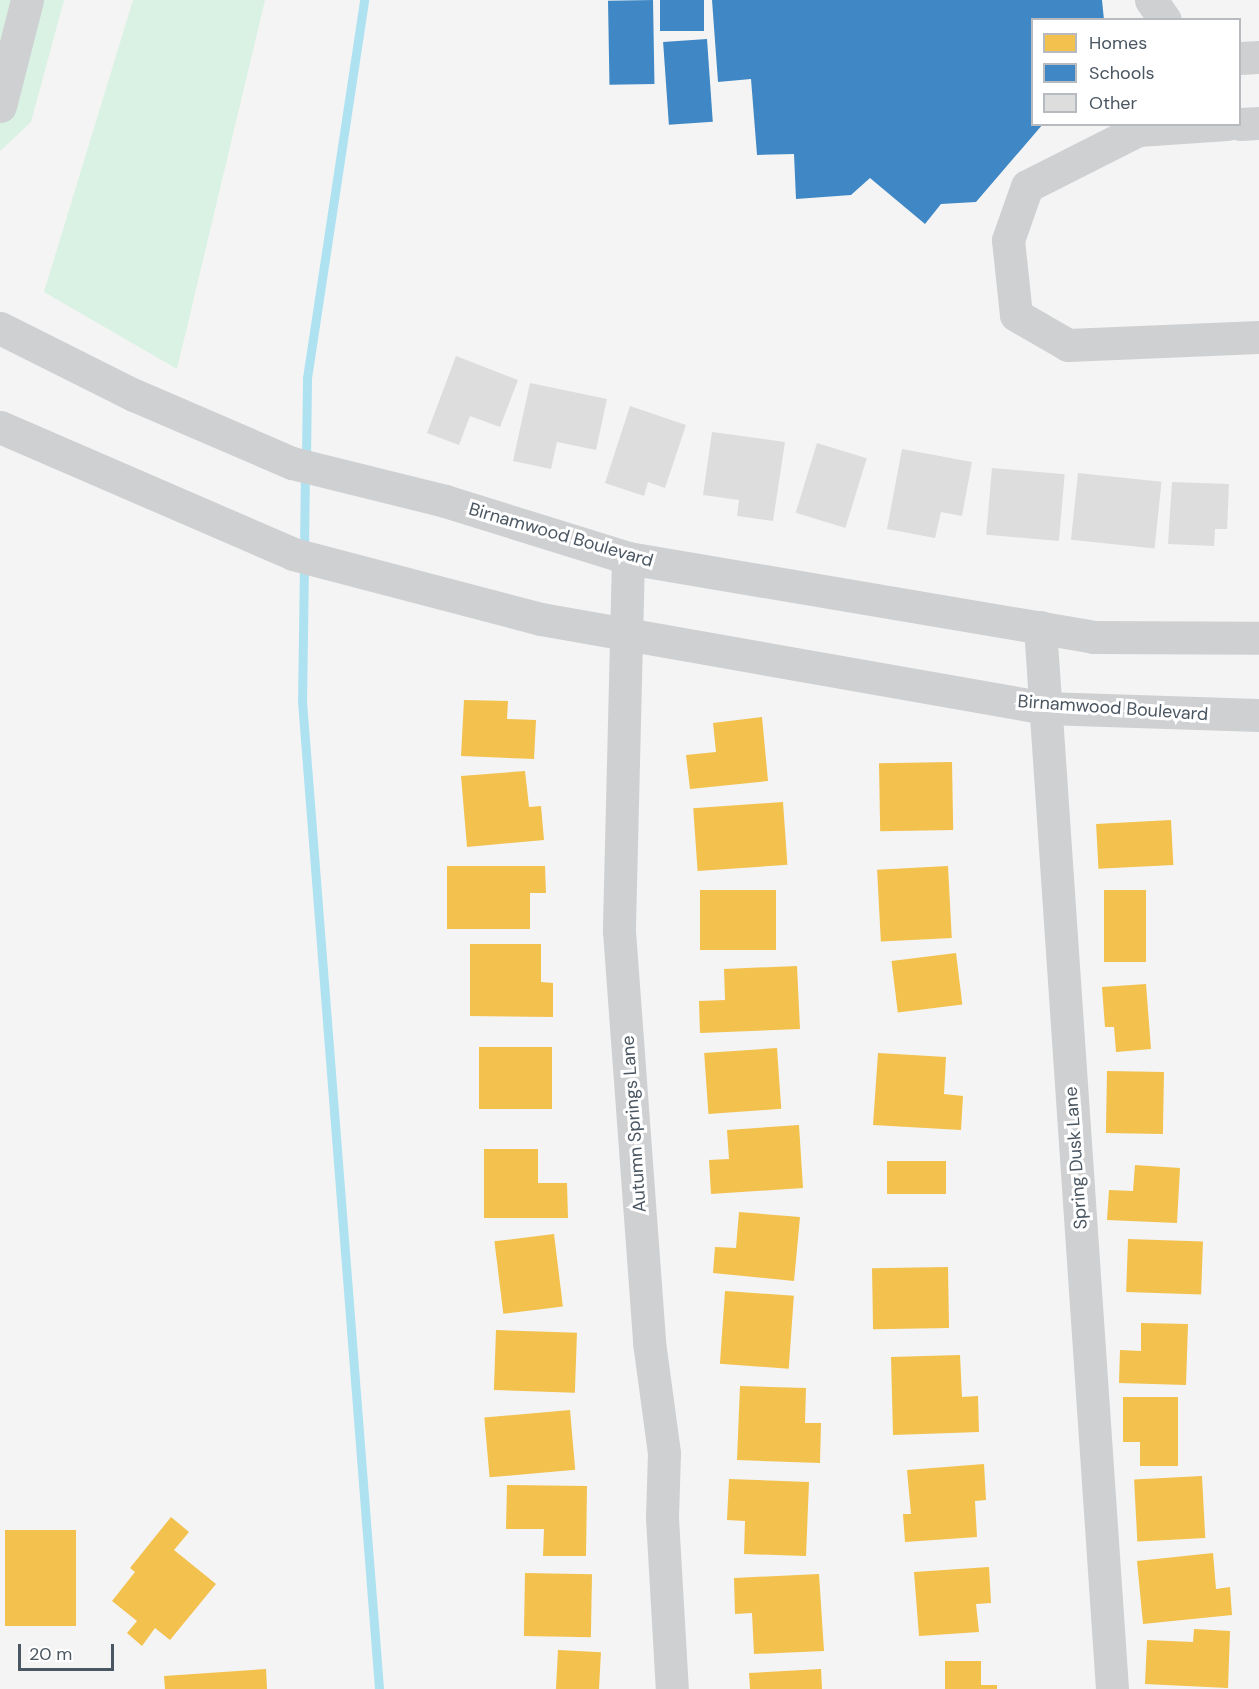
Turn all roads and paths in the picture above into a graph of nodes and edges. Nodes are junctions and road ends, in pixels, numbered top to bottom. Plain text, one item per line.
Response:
1 (26, 0) edge
2 (1151, 0) edge
3 (1164, 18) edge
4 (1259, 57) edge
5 (1241, 58) edge
6 (0, 106) edge
7 (1259, 123) edge
8 (1241, 124) edge
9 (1197, 126) edge
10 (0, 328) edge
11 (1259, 337) edge
12 (0, 427) edge
13 (628, 558) junction
14 (1040, 627) junction
15 (626, 635) junction
16 (1259, 638) edge
17 (1045, 708) junction
18 (1259, 715) edge
19 (672, 1689) edge
20 (1112, 1689) edge

1 - 6 street
2 - 3 street
4 - 5 street
7 - 8 street
9 - 11 street
10 - 13 street, Birnamwood Boulevard
12 - 15 street, Birnamwood Boulevard
13 - 14 street, Birnamwood Boulevard
13 - 15 street, Autumn Springs Lane
14 - 16 street, Birnamwood Boulevard
14 - 17 street, Spring Dusk Lane
15 - 17 street, Birnamwood Boulevard
15 - 19 street, Autumn Springs Lane
17 - 18 street, Birnamwood Boulevard
17 - 20 street, Spring Dusk Lane

